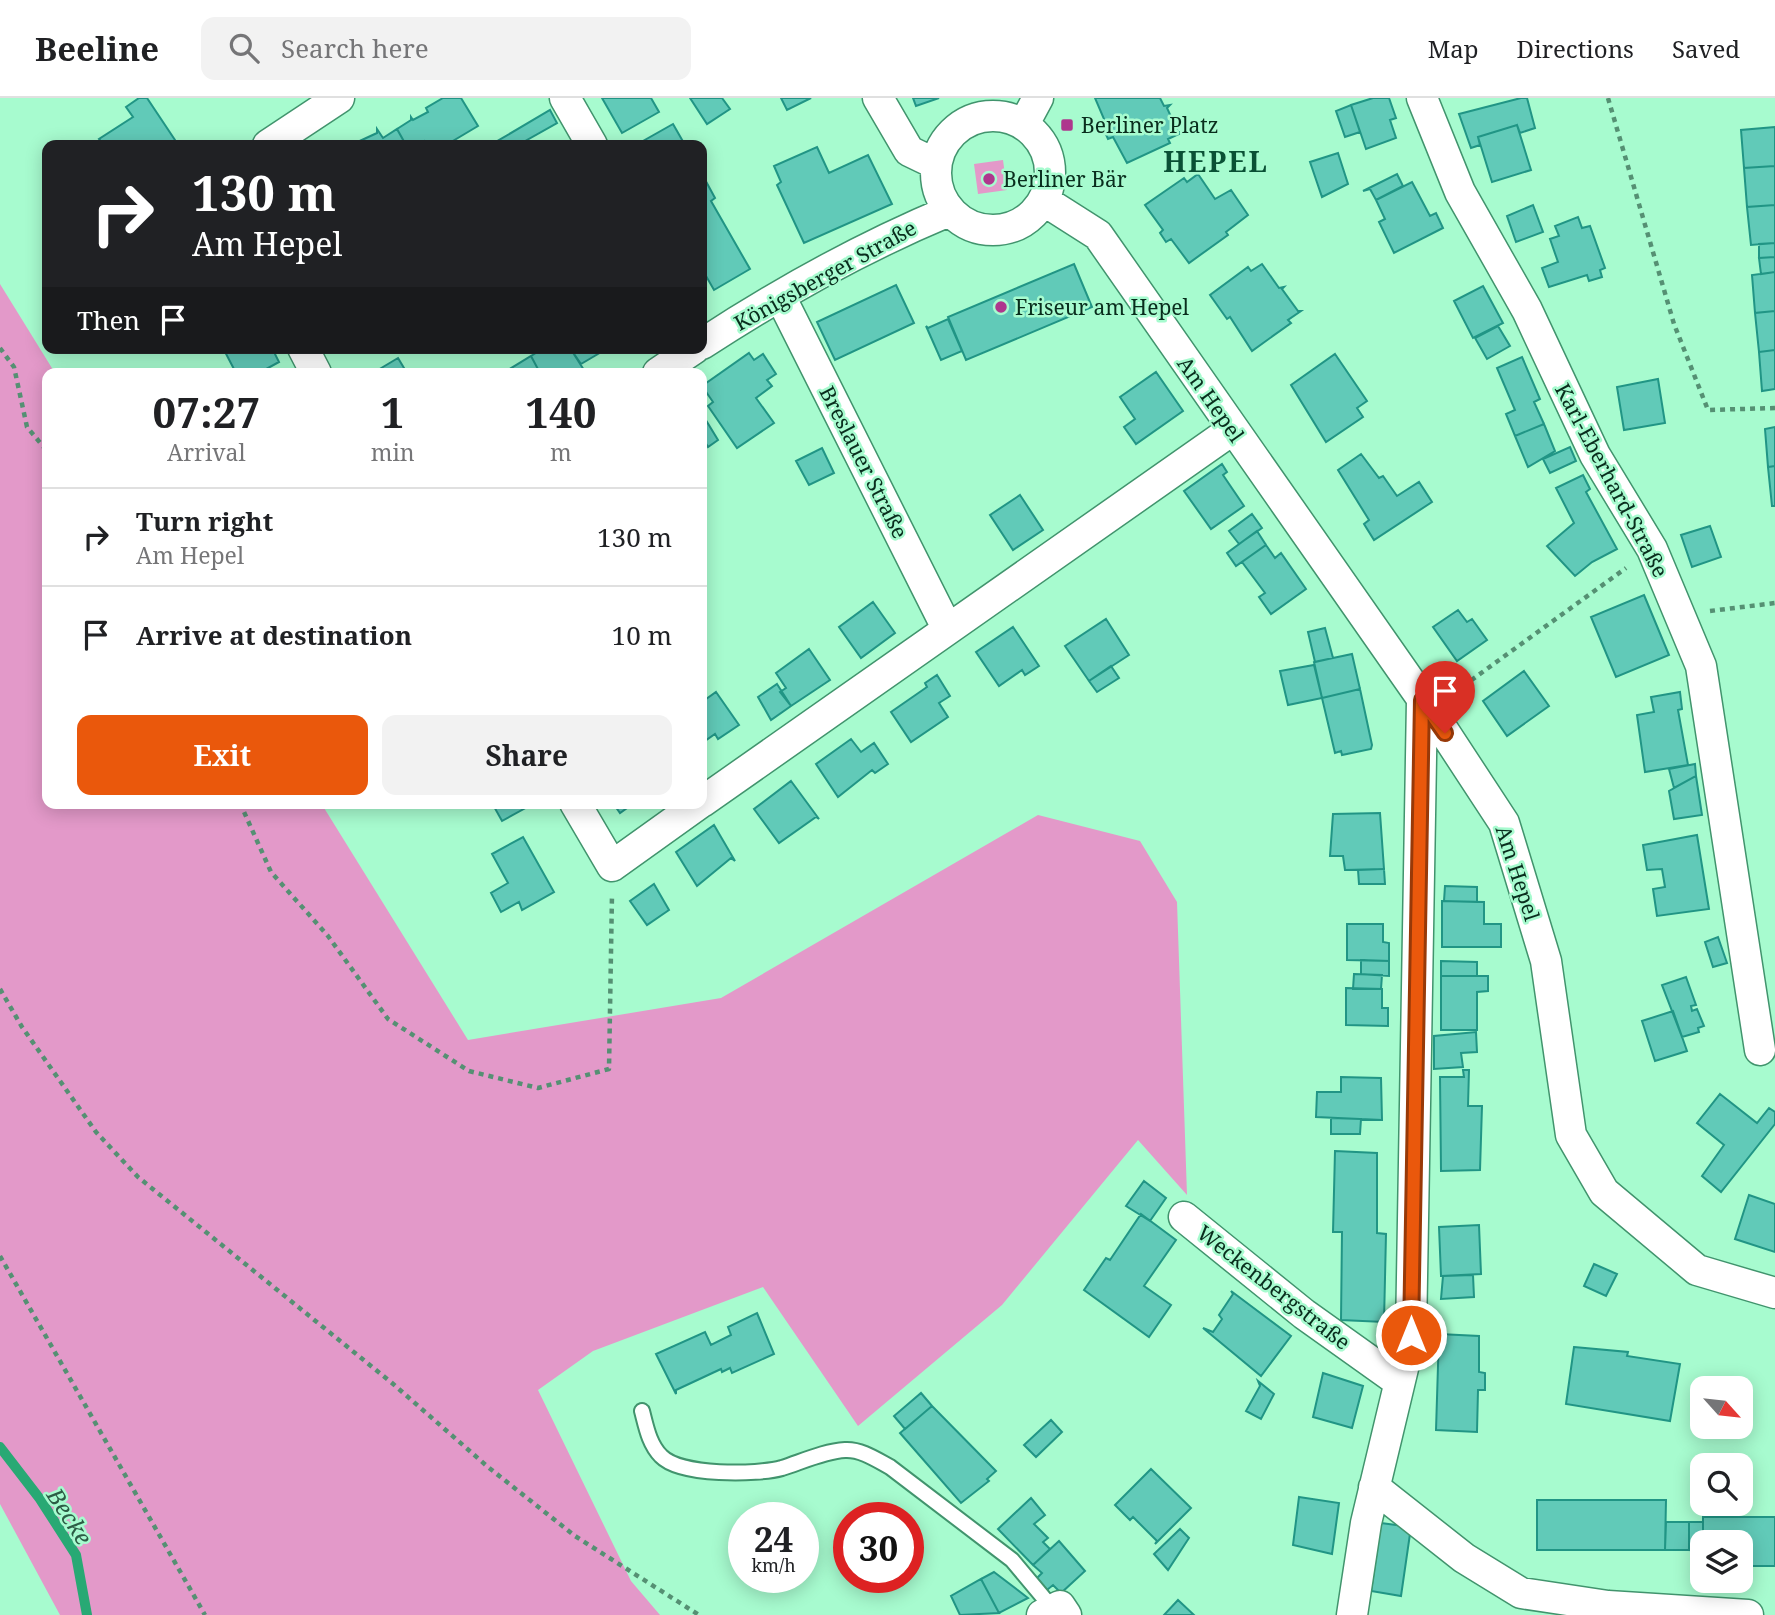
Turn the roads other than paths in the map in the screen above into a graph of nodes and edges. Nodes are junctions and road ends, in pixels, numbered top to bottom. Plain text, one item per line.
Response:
1 (339, 98) edge
2 (565, 98) edge
3 (878, 98) edge
4 (1038, 98) edge
5 (1422, 98) edge
6 (1024, 124) junction
7 (276, 140) edge
8 (589, 140) edge
9 (936, 164) junction
10 (1043, 200) junction
11 (949, 211) junction
12 (780, 296) junction
13 (707, 339) edge
14 (684, 354) edge
15 (665, 368) edge
16 (1232, 430) junction
17 (947, 628) junction
18 (1426, 705) junction
19 (707, 799) edge
20 (579, 809) edge
21 (693, 809) edge
22 (1760, 1050) dead end
23 (1184, 1217) dead end
24 (1775, 1293) edge
25 (1398, 1381) junction
26 (642, 1411) dead end
27 (1374, 1488) junction
28 (1054, 1613) edge
29 (1352, 1615) edge
30 (1748, 1615) edge

1 - 7 street
2 - 8 street
3 - 9 street
4 - 6 street
5 - 22 street, Karl-Eberhard-Straße
6 - 9 street
6 - 10 street
9 - 11 street
10 - 11 street
10 - 16 street, Am Hepel
11 - 12 street, Königsberger Straße
12 - 13 street, Königsberger Straße
12 - 17 street, Breslauer Straße
14 - 15 street, Königsberger Straße
16 - 17 street
16 - 18 street, Am Hepel
17 - 19 street
18 - 24 street, Am Hepel
18 - 25 street
20 - 21 street
23 - 25 street, Weckenbergstraße
25 - 27 street
26 - 28 lane
27 - 29 street
27 - 30 street

